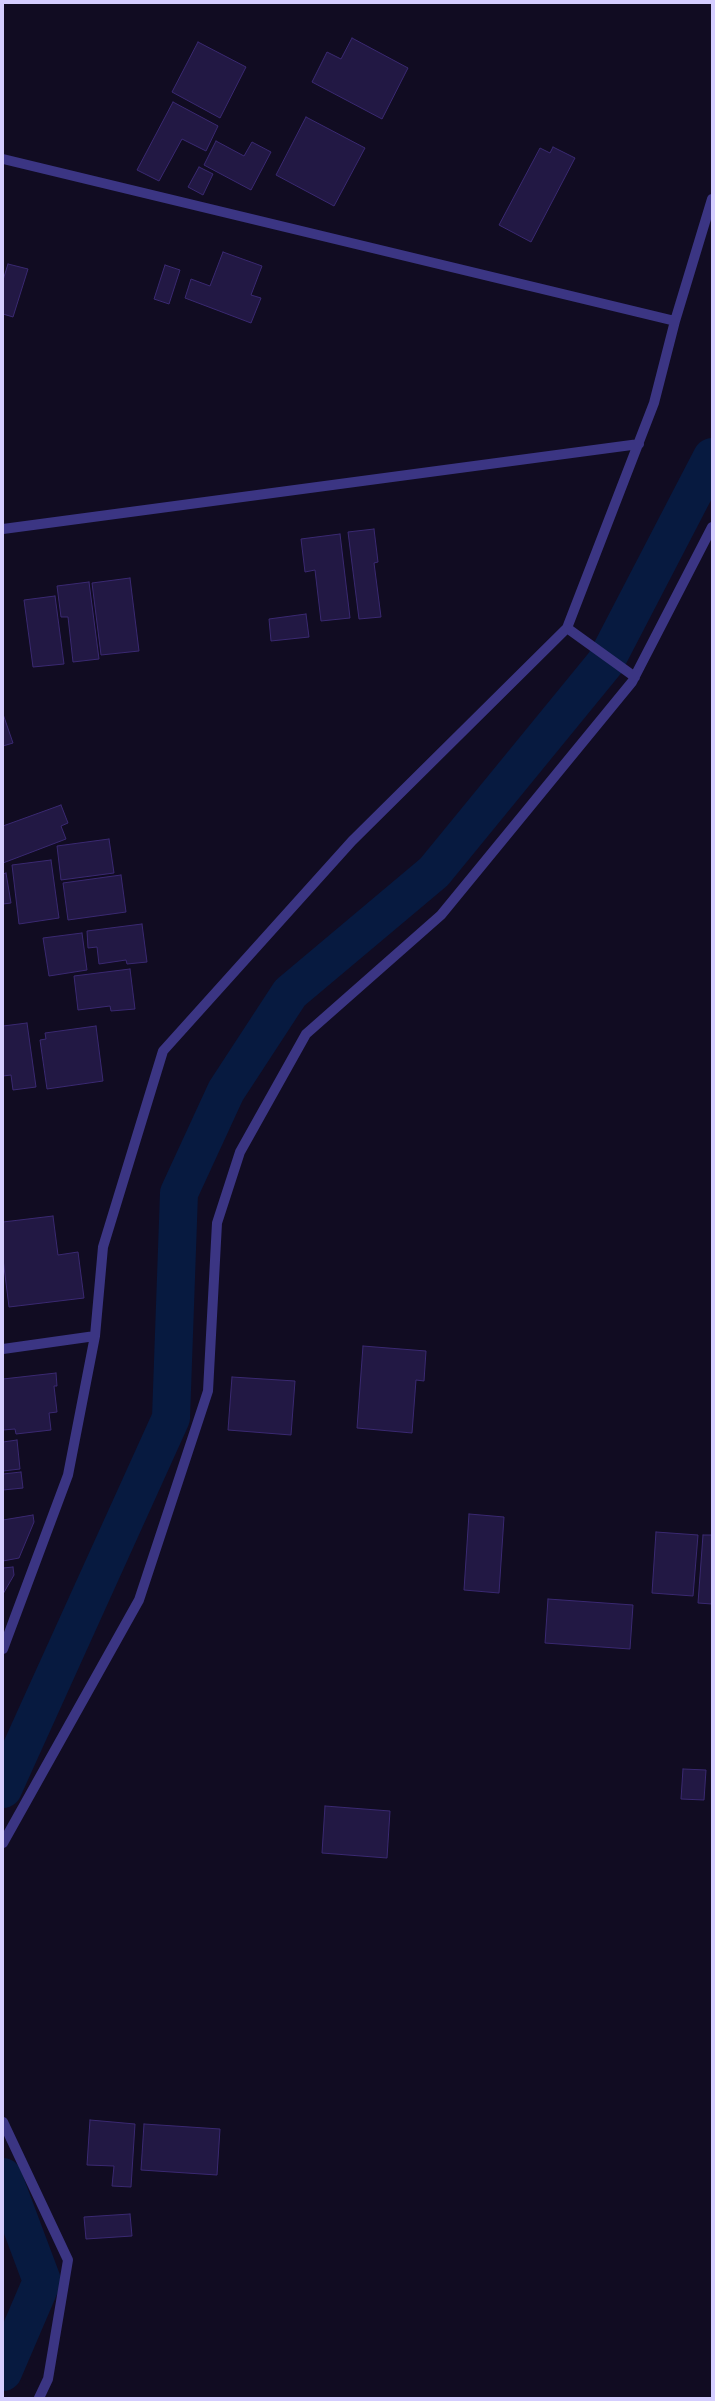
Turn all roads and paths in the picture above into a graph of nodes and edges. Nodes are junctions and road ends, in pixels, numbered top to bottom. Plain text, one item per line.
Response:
1 (3, 158) edge
2 (712, 199) edge
3 (675, 321) junction
4 (639, 444) junction
5 (712, 527) edge
6 (3, 529) edge
7 (567, 628) junction
8 (635, 677) junction
9 (95, 1336) junction
10 (3, 1349) edge
11 (3, 1649) edge
12 (3, 1843) edge
13 (3, 2122) edge
14 (39, 2398) edge

1 - 3 street
2 - 3 street
3 - 4 street
4 - 6 street
4 - 7 street
5 - 8 street
7 - 8 street
7 - 9 street
8 - 12 street
9 - 10 street
9 - 11 street
13 - 14 street

